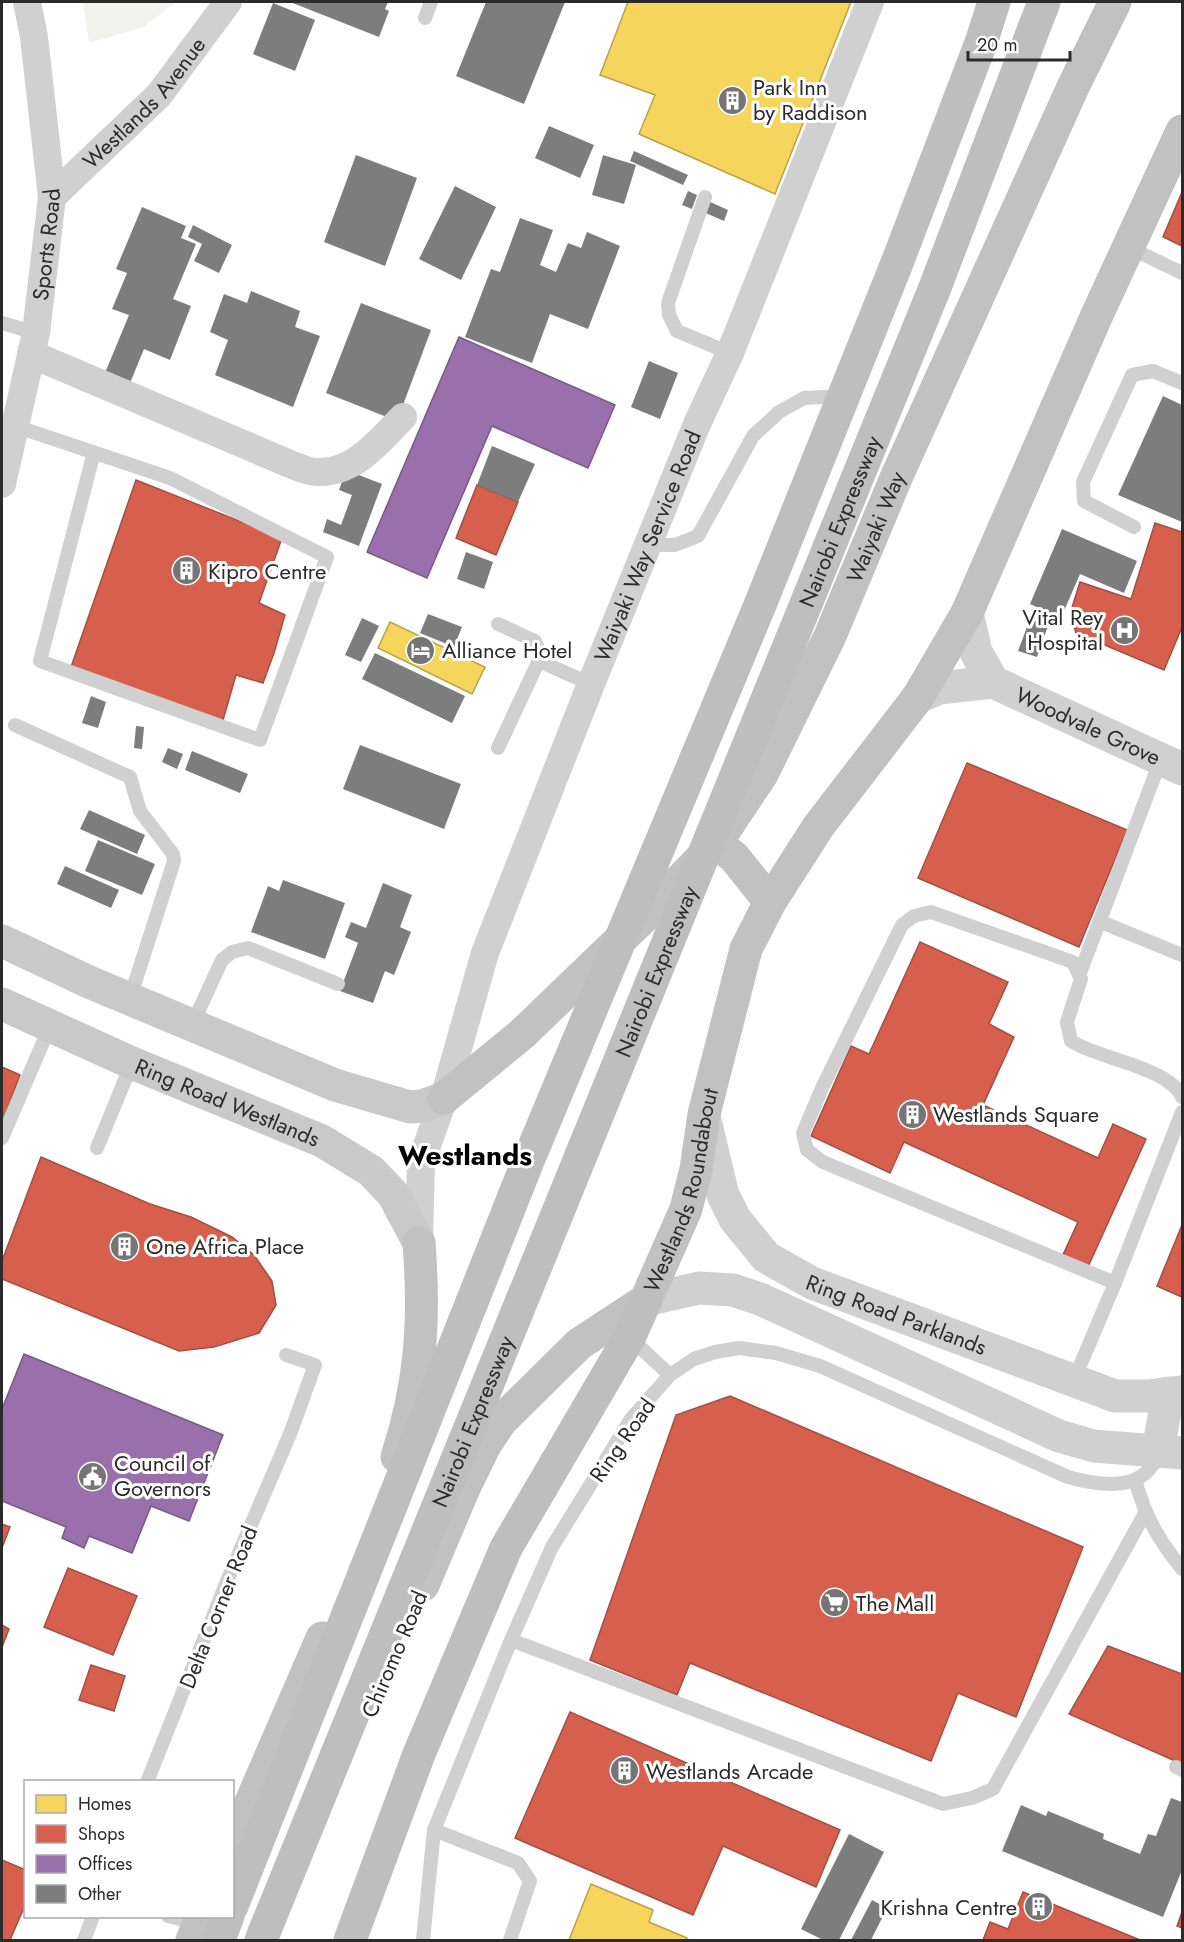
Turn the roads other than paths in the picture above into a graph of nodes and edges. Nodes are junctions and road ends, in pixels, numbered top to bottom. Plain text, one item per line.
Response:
1 (27, 2) edge
2 (228, 2) edge
3 (432, 2) edge
4 (870, 2) edge
5 (994, 2) edge
6 (1044, 2) edge
7 (1115, 2) edge
8 (425, 18) dead end
9 (1180, 140) edge
10 (52, 197) junction
11 (705, 197) dead end
12 (1128, 247) junction
13 (1182, 273) edge
14 (2, 323) edge
15 (33, 343) junction
16 (730, 353) junction
17 (1182, 383) edge
18 (843, 396) junction
19 (403, 417) dead end
20 (15, 426) junction
21 (94, 452) junction
22 (2, 484) edge
23 (1134, 527) dead end
24 (648, 545) junction
25 (967, 613) junction
26 (498, 624) dead end
27 (539, 661) junction
28 (993, 682) junction
29 (591, 684) junction
30 (918, 697) junction
31 (15, 725) dead end
32 (498, 748) dead end
33 (1172, 764) edge
34 (716, 843) junction
35 (770, 902) junction
36 (1101, 922) junction
37 (2, 941) edge
38 (1182, 955) edge
39 (1080, 973) junction
40 (338, 984) dead end
41 (130, 998) junction
42 (2, 1004) edge
43 (192, 1025) junction
44 (50, 1026) junction
45 (132, 1063) junction
46 (1182, 1097) edge
47 (444, 1098) junction
48 (1182, 1113) edge
49 (704, 1114) junction
50 (2, 1138) edge
51 (97, 1148) dead end
52 (419, 1243) junction
53 (1115, 1283) junction
54 (646, 1300) junction
55 (629, 1338) junction
56 (286, 1355) dead end
57 (670, 1376) junction
58 (1073, 1381) junction
59 (539, 1383) joint
60 (1175, 1393) edge
61 (1170, 1452) edge
62 (1135, 1480) junction
63 (1145, 1513) junction
64 (1182, 1569) edge
65 (511, 1640) junction
66 (148, 1780) edge
67 (434, 1830) junction
68 (234, 1841) edge
69 (234, 1901) edge
70 (93, 1918) edge
71 (84, 1941) edge
72 (261, 1941) edge
73 (273, 1941) edge
74 (350, 1941) edge
75 (423, 1941) edge
76 (510, 1941) edge

1 - 10 street, Sports Road
2 - 10 street, Westlands Avenue
3 - 8 lane
4 - 16 street, Waiyaki Way Service Road
5 - 18 highway, Nairobi Expressway, bridge
6 - 72 highway, Nairobi Expressway, bridge
7 - 34 highway, Waiyaki Way
9 - 12 highway
10 - 15 street, Sports Road
11 - 16 lane
12 - 13 lane
12 - 25 highway
14 - 15 lane
15 - 19 street
15 - 20 street, Sports Road
16 - 24 street, Waiyaki Way Service Road
17 - 23 lane
18 - 24 lane
18 - 69 highway, Nairobi Expressway, bridge
20 - 21 lane
20 - 22 street, Sports Road
21 - 21 lane
24 - 29 street, Waiyaki Way Service Road
25 - 28 street, Woodvale Grove
25 - 30 highway
26 - 27 lane
27 - 29 lane
27 - 32 lane
28 - 30 street, Woodvale Grove
28 - 33 street, Woodvale Grove
29 - 47 street, Waiyaki Way Service Road
30 - 35 highway
31 - 41 lane
33 - 36 lane
34 - 35 highway
34 - 47 highway, Waiyaki Way
35 - 49 highway, Westlands Roundabout
36 - 38 lane
36 - 39 lane
37 - 41 main road
39 - 46 lane
39 - 53 lane
40 - 43 lane
41 - 43 main road
42 - 44 main road, Ring Road Westlands
43 - 47 main road
44 - 45 main road, Ring Road Westlands
44 - 50 lane
45 - 51 lane
45 - 52 main road, Ring Road Westlands
47 - 52 street
48 - 53 lane
49 - 54 highway, Westlands Roundabout
49 - 58 street, Ring Road Parklands
52 - 68 highway
53 - 58 lane
54 - 55 highway
54 - 59 highway, Westlands Roundabout
54 - 61 street, Ring Road Parklands
55 - 57 lane
55 - 74 highway
56 - 66 lane, Delta Corner Road
57 - 62 lane, Ring Road
57 - 65 lane, Ring Road
58 - 60 street, Ring Road Parklands
59 - 73 highway, Chiromo Road
60 - 61 street
61 - 62 lane
62 - 63 lane
63 - 64 lane
63 - 65 lane
65 - 67 lane, Ring Road
67 - 75 lane, Ring Road
67 - 76 lane
70 - 71 lane

